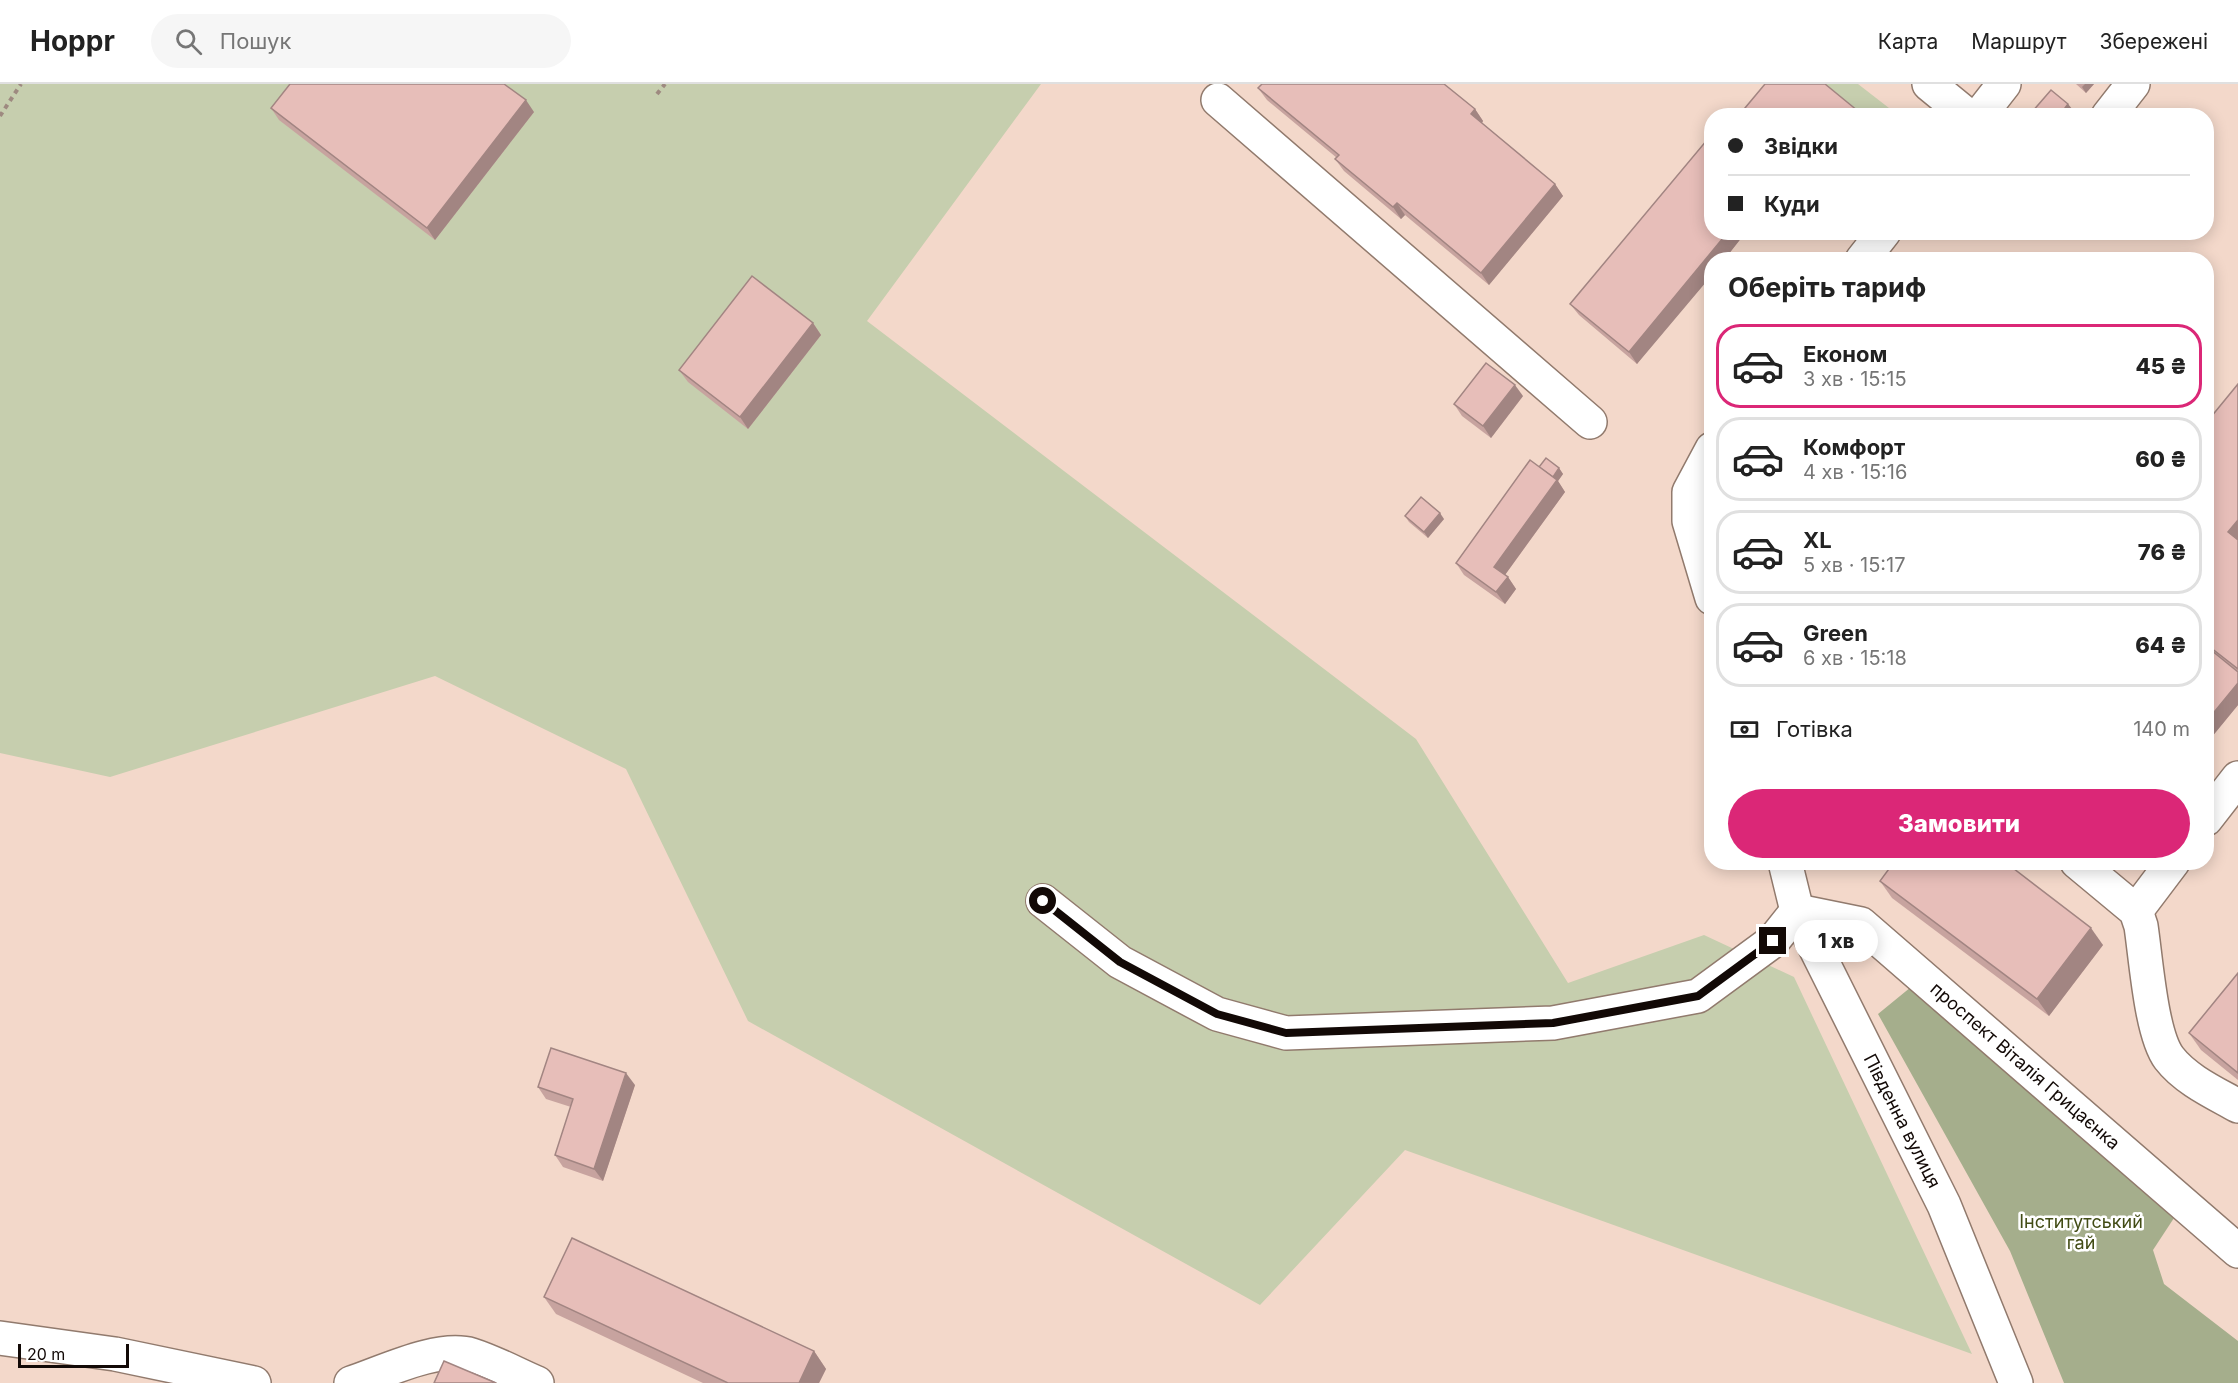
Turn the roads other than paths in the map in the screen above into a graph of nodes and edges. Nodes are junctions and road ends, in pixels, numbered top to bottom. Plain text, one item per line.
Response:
1 (1929, 84) edge
2 (2004, 84) edge
3 (2133, 84) edge
4 (1218, 100) dead end
5 (1958, 108) edge
6 (1984, 108) edge
7 (2114, 108) edge
8 (1878, 240) edge
9 (1868, 252) edge
10 (1590, 422) dead end
11 (1704, 464) edge
12 (1704, 571) edge
13 (2238, 778) edge
14 (2214, 809) edge
15 (1787, 870) edge
16 (2087, 870) edge
17 (2167, 870) edge
18 (1043, 901) dead end
19 (1797, 911) junction
20 (2136, 911) junction
21 (2238, 1106) edge
22 (2238, 1251) edge
23 (0, 1338) edge
24 (254, 1383) edge
25 (351, 1383) edge
26 (537, 1383) edge
27 (2016, 1383) edge

1 - 5 street
2 - 6 street
3 - 7 street
4 - 10 street
8 - 9 street
11 - 12 street
13 - 14 street
15 - 19 street, Південна вулиця
16 - 20 street
17 - 20 street
18 - 19 street
19 - 22 street, проспект Віталія Грицаєнка
19 - 27 street, Південна вулиця
20 - 21 street
23 - 24 street
25 - 26 street

